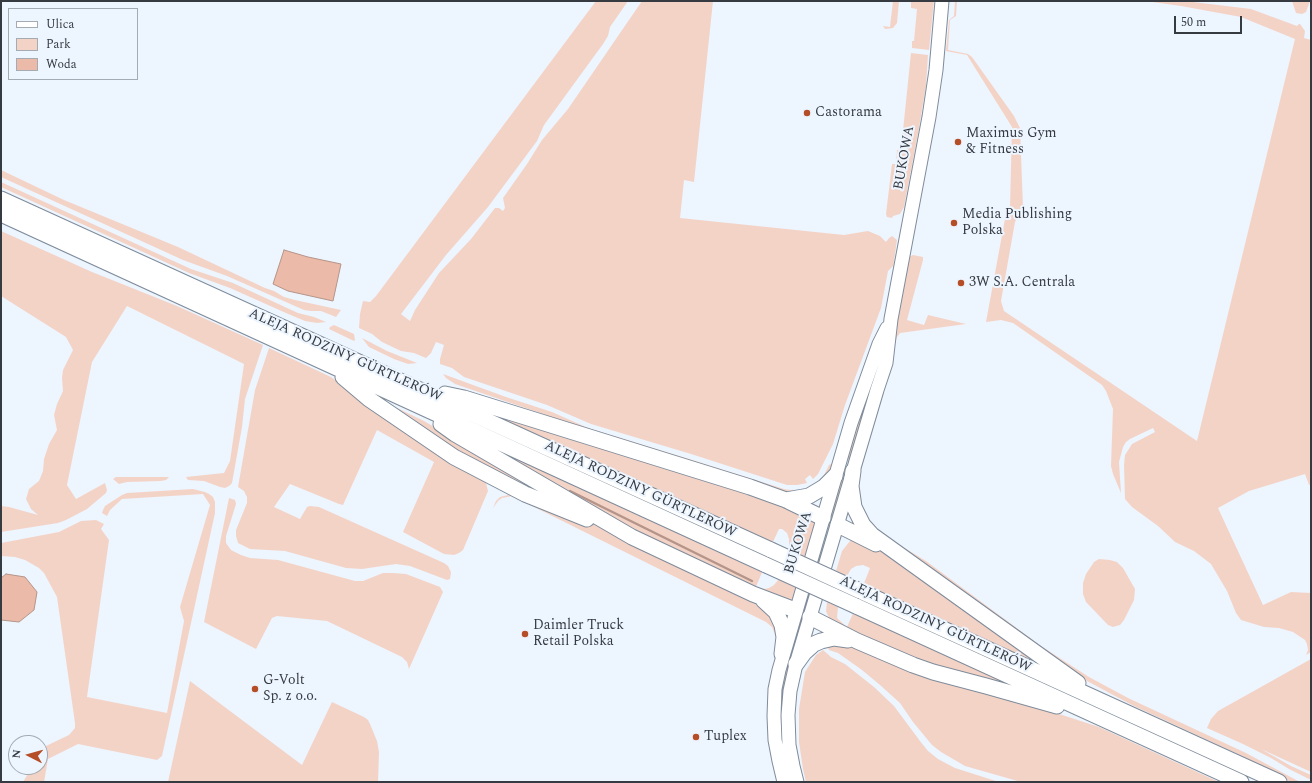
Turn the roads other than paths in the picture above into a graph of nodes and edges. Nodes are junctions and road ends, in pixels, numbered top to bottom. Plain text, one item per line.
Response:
1 (942, 1) edge
2 (1, 198) edge
3 (1, 214) edge
4 (891, 319) junction
5 (329, 365) junction
6 (417, 388) junction
7 (413, 404) junction
8 (853, 470) junction
9 (835, 476) junction
10 (786, 500) junction
11 (823, 518) junction
12 (838, 525) junction
13 (632, 537) junction
14 (900, 555) junction
15 (753, 594) junction
16 (795, 610) junction
17 (810, 617) junction
18 (857, 641) junction
19 (782, 654) junction
20 (796, 664) junction
21 (1104, 702) junction
22 (1104, 719) junction
23 (784, 782) edge
24 (797, 782) edge
25 (1241, 782) edge
26 (1279, 782) edge

1 - 4 street, BUKOWA
2 - 6 main road, ALEJA RODZINY GÜRTLERÓW
3 - 5 main road, ALEJA RODZINY GÜRTLERÓW
4 - 8 street, BUKOWA
4 - 9 street, BUKOWA
5 - 7 main road, ALEJA RODZINY GÜRTLERÓW
5 - 13 main road
6 - 10 main road
6 - 21 main road, ALEJA RODZINY GÜRTLERÓW, bridge
7 - 13 main road
7 - 22 main road, ALEJA RODZINY GÜRTLERÓW, bridge
8 - 12 street, BUKOWA
8 - 14 main road
9 - 10 main road
9 - 11 street, BUKOWA
10 - 11 main road
11 - 12 street
11 - 16 street, BUKOWA
12 - 14 main road
12 - 17 street, BUKOWA
13 - 15 main road
14 - 21 main road
15 - 16 main road
15 - 19 main road
16 - 17 street
16 - 19 street, BUKOWA
17 - 18 main road
17 - 20 street, BUKOWA
18 - 20 main road
18 - 22 main road
19 - 23 street, BUKOWA
20 - 24 street, BUKOWA
21 - 26 main road, ALEJA RODZINY GÜRTLERÓW
22 - 25 main road, ALEJA RODZINY GÜRTLERÓW

